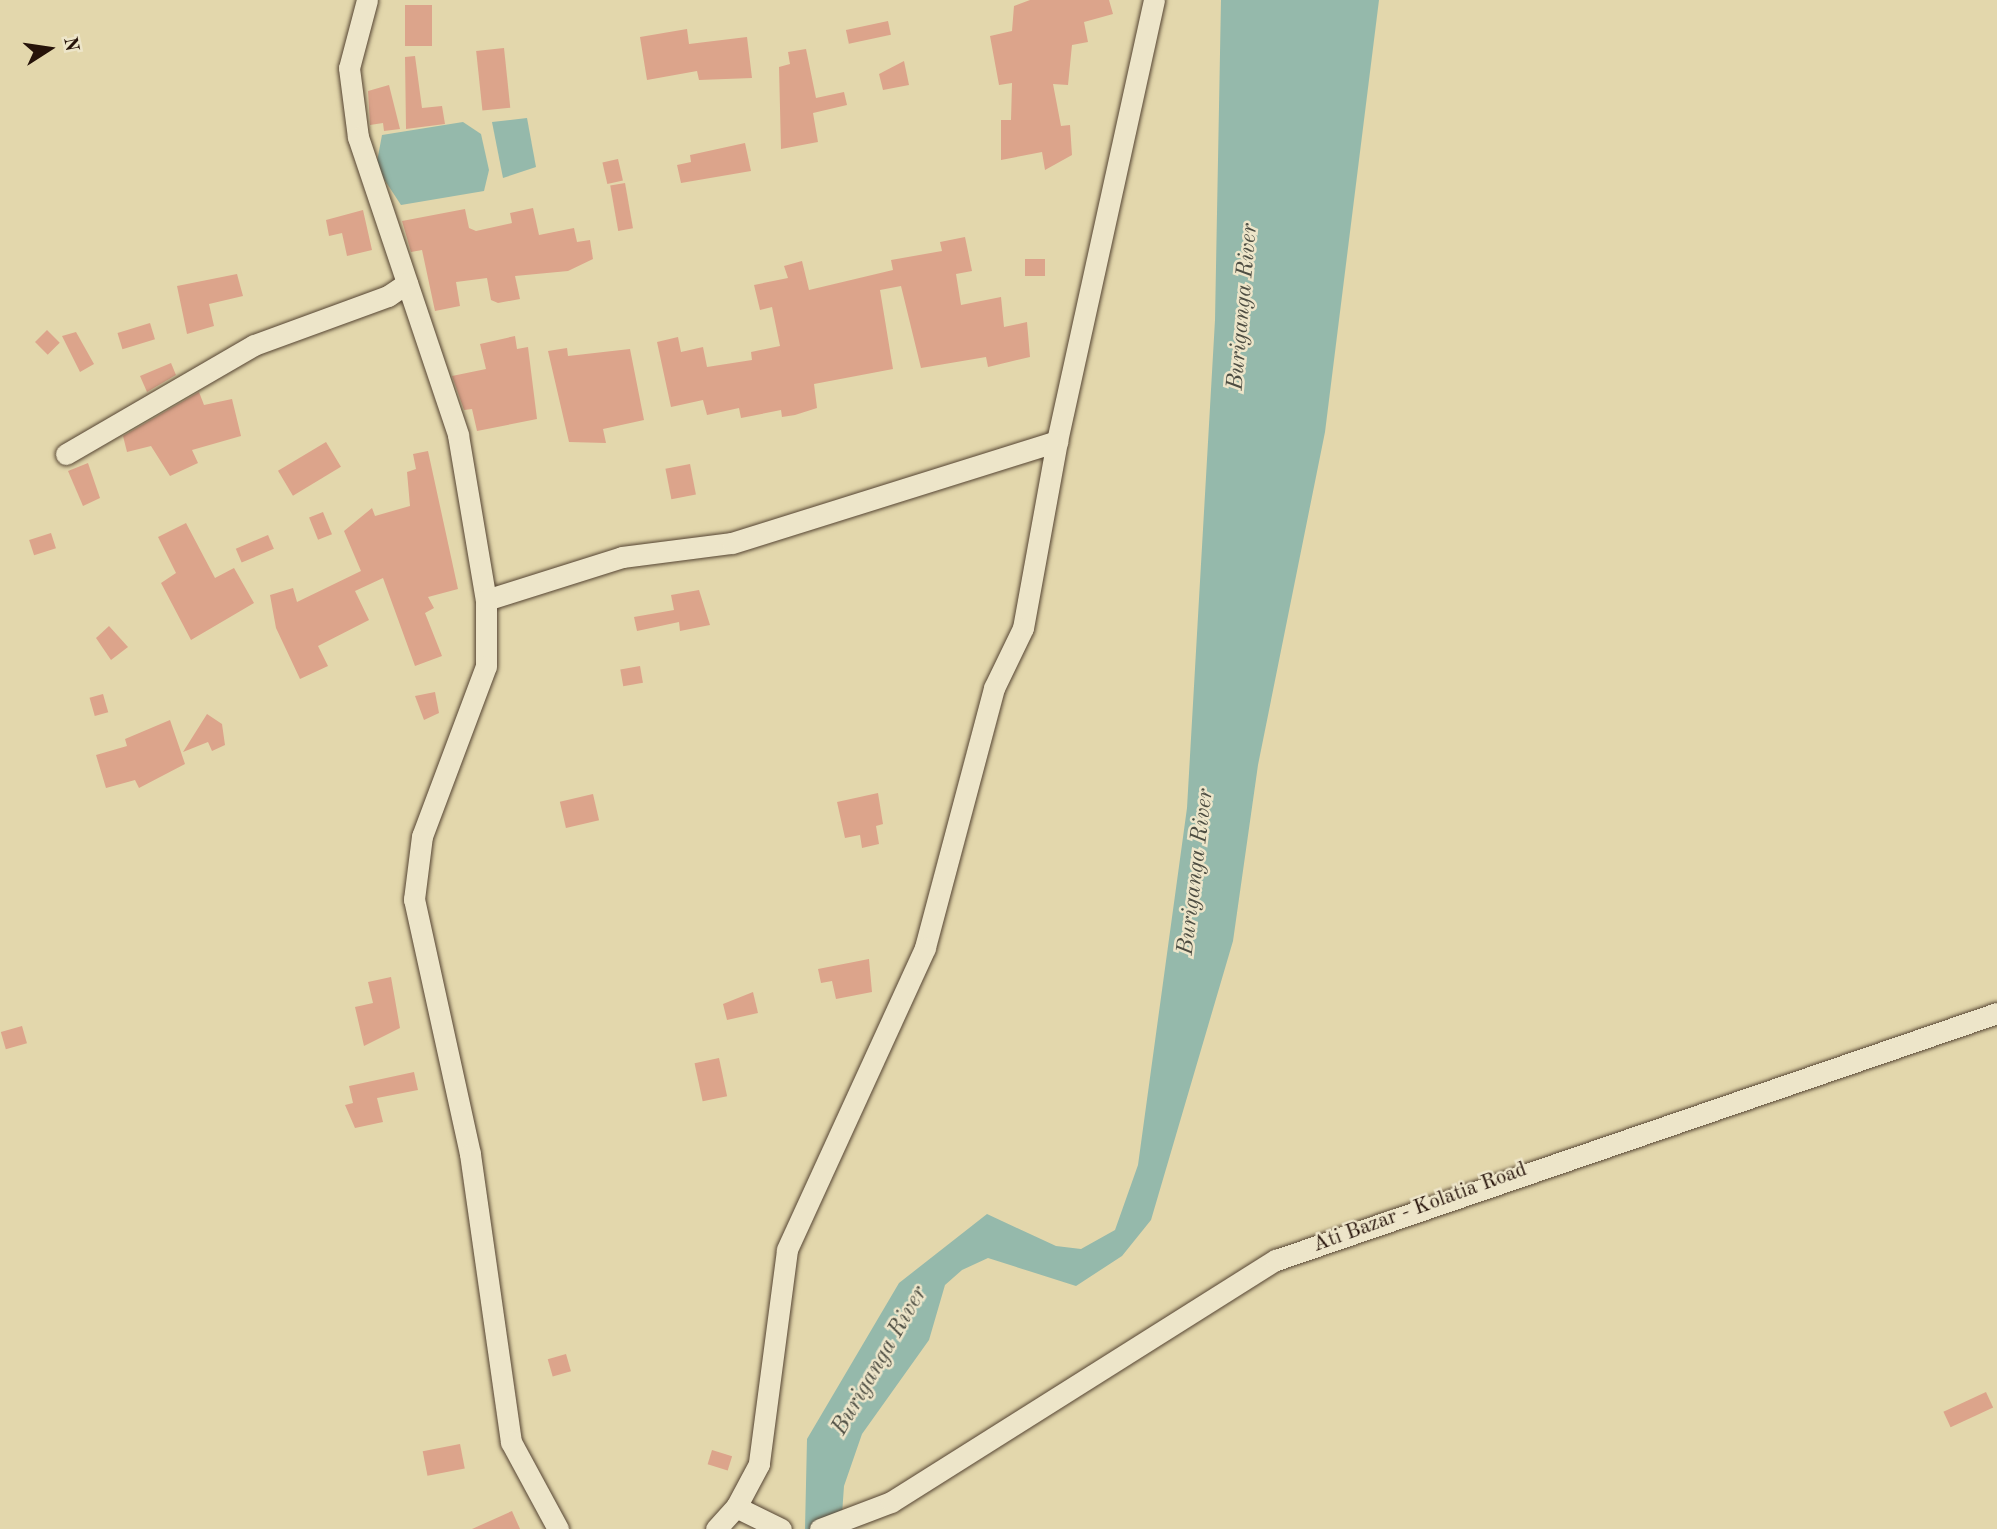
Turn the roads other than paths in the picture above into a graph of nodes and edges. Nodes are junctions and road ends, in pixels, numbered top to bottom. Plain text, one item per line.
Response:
1 (367, 0) edge
2 (1154, 0) edge
3 (407, 283) junction
4 (1057, 441) junction
5 (66, 454) dead end
6 (486, 600) junction
7 (1997, 1013) edge
8 (736, 1507) junction
9 (558, 1529) edge
10 (716, 1529) edge
11 (781, 1529) edge
12 (820, 1529) edge

1 - 3 street
2 - 4 street
3 - 5 street
3 - 6 street
4 - 6 street
4 - 8 street
6 - 9 street
7 - 12 street, Ati Bazar - Kolatia Road
8 - 10 street
8 - 11 street

